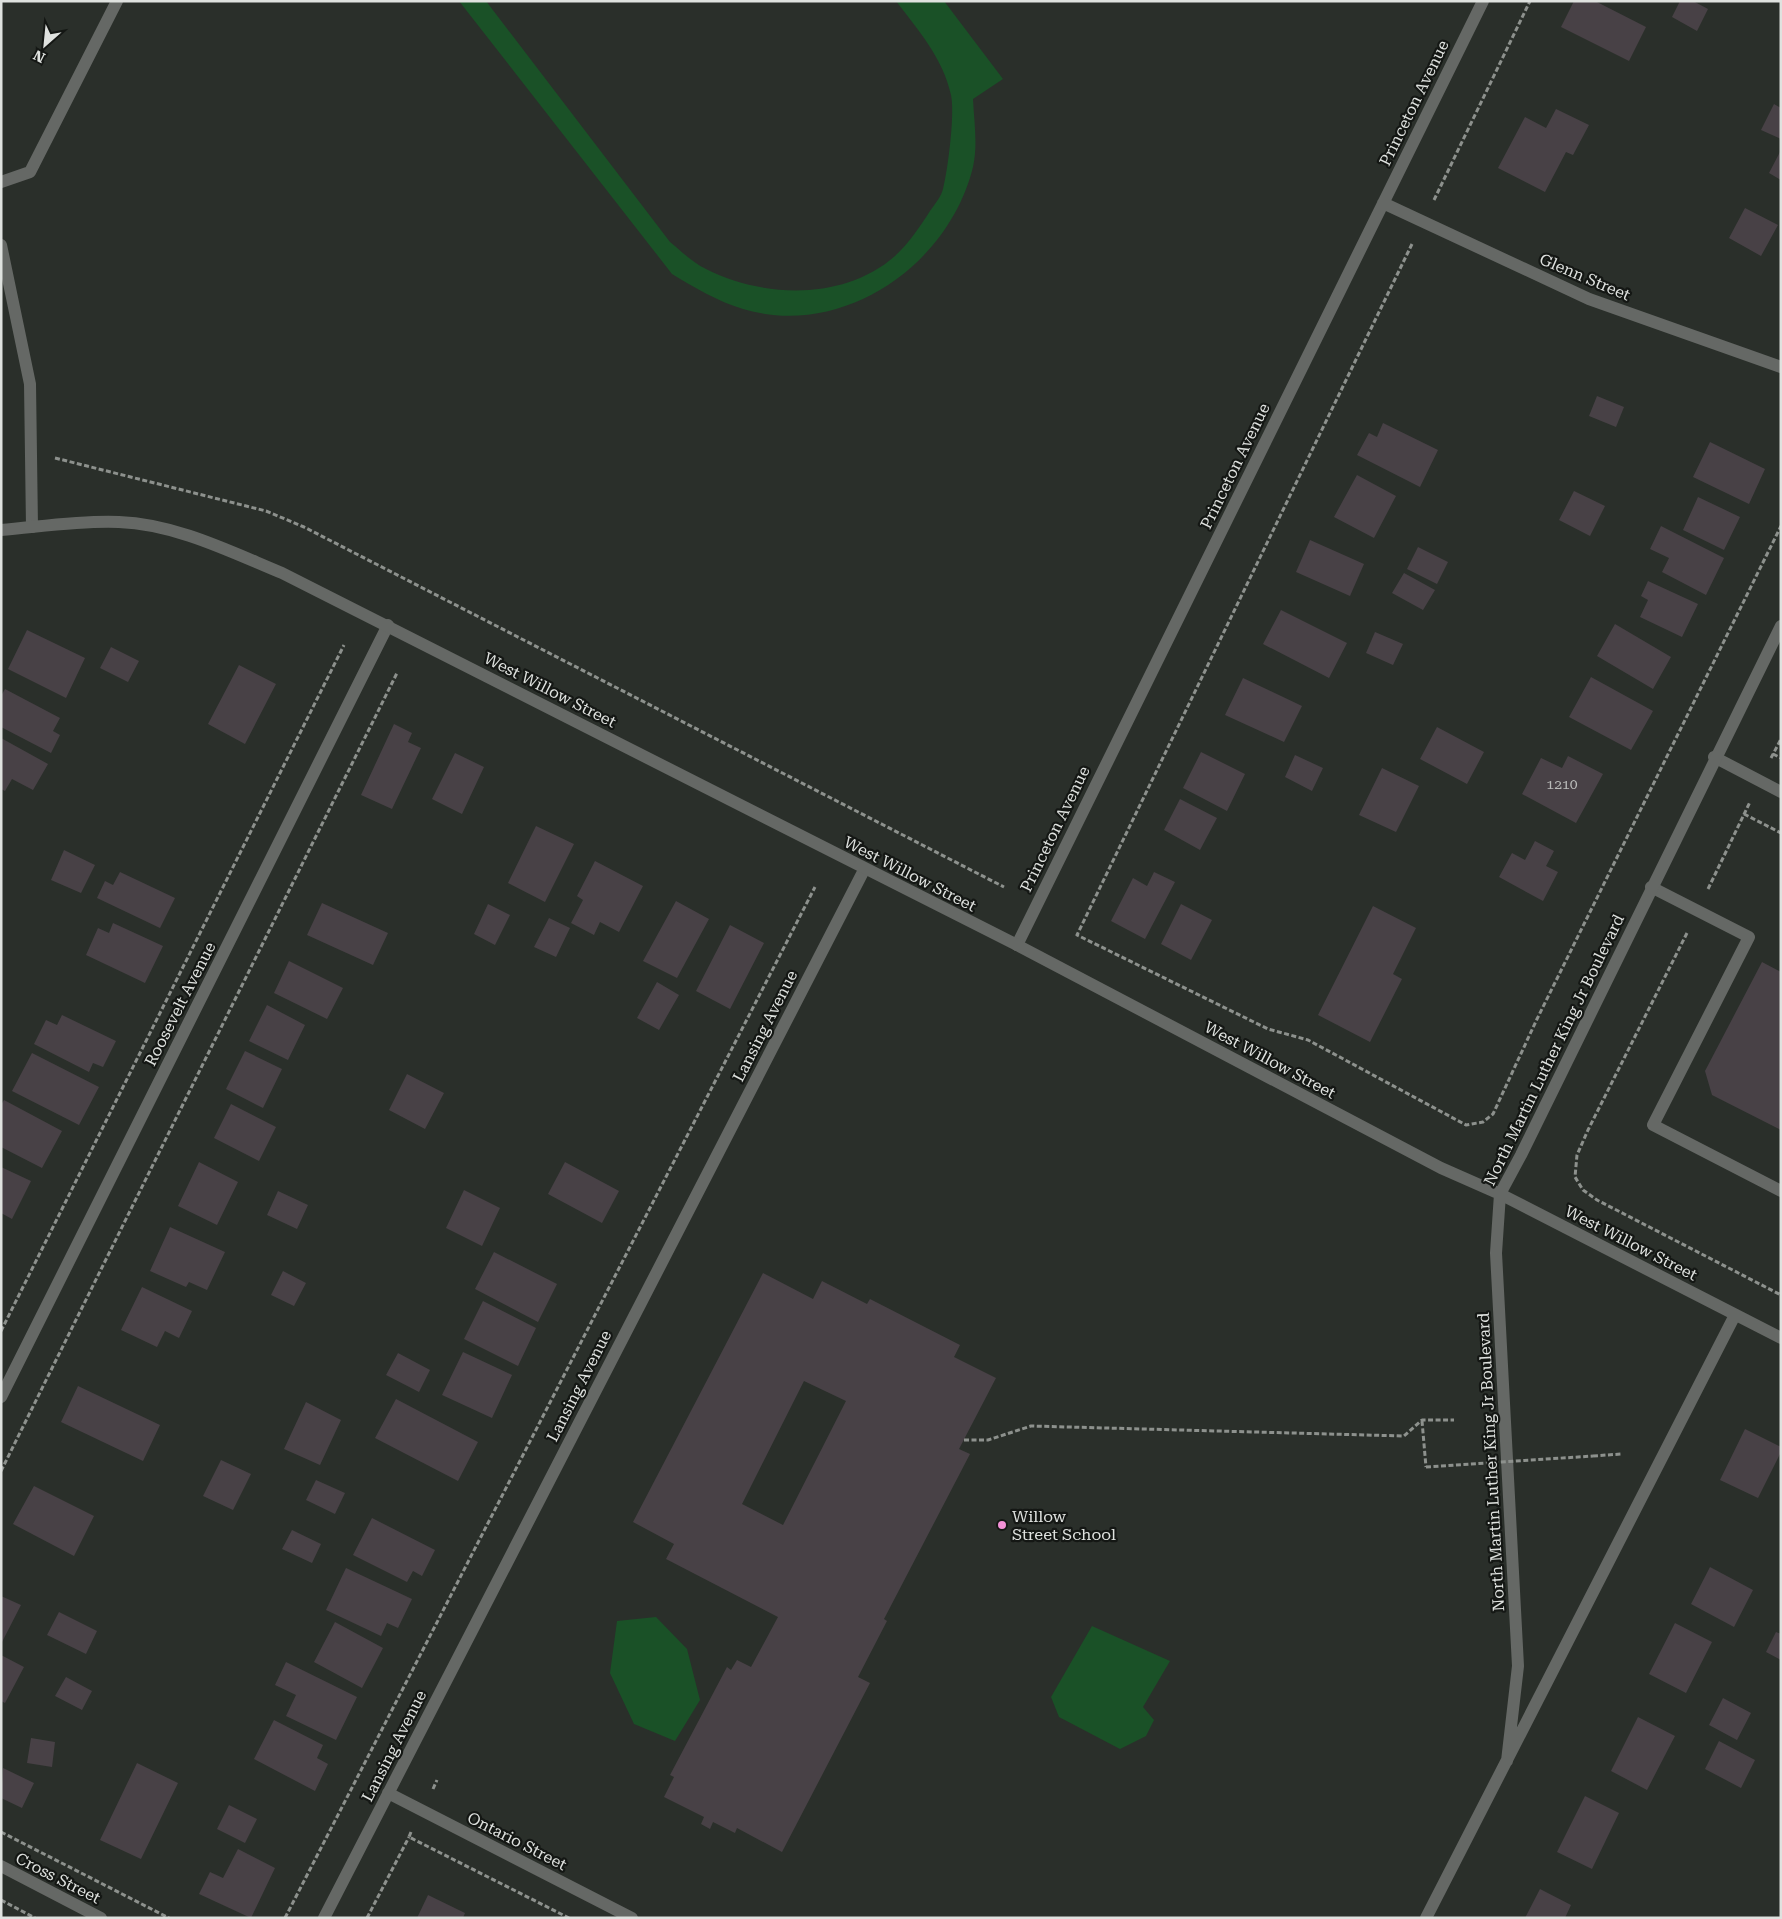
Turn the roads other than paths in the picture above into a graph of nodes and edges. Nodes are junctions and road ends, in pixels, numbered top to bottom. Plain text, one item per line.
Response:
1 (117, 1) edge
2 (1482, 1) edge
3 (1, 182) edge
4 (1383, 203) junction
5 (1, 245) edge
6 (1781, 367) edge
7 (32, 527) junction
8 (1, 530) edge
9 (388, 625) junction
10 (1781, 626) edge
11 (1714, 757) junction
12 (1781, 792) edge
13 (864, 870) junction
14 (1651, 887) junction
15 (1016, 946) junction
16 (1781, 1191) edge
17 (1500, 1194) junction
18 (1735, 1315) junction
19 (1781, 1338) edge
20 (1, 1397) edge
21 (1507, 1761) junction
22 (388, 1793) junction
23 (1, 1866) edge
24 (101, 1918) edge
25 (324, 1918) edge
26 (632, 1918) edge
27 (1426, 1918) edge

1 - 3 street
2 - 4 street, Princeton Avenue
4 - 6 street, Glenn Street
4 - 15 street, Princeton Avenue
5 - 7 street
7 - 8 street, West Willow Street
7 - 9 street, West Willow Street
9 - 13 street, West Willow Street
9 - 20 street, Roosevelt Avenue
10 - 11 street, North Martin Luther King Jr Boulevard
11 - 12 street
11 - 14 street, North Martin Luther King Jr Boulevard
13 - 15 street, West Willow Street
13 - 22 street, Lansing Avenue
14 - 16 street
14 - 17 street, North Martin Luther King Jr Boulevard
15 - 17 street, West Willow Street
17 - 18 street, West Willow Street
17 - 21 street, North Martin Luther King Jr Boulevard
18 - 19 street, West Willow Street
18 - 21 street, North Martin Luther King Jr Boulevard
21 - 27 street, North Martin Luther King Jr Boulevard
22 - 25 street, Lansing Avenue
22 - 26 street, Ontario Street
23 - 24 street, Cross Street

